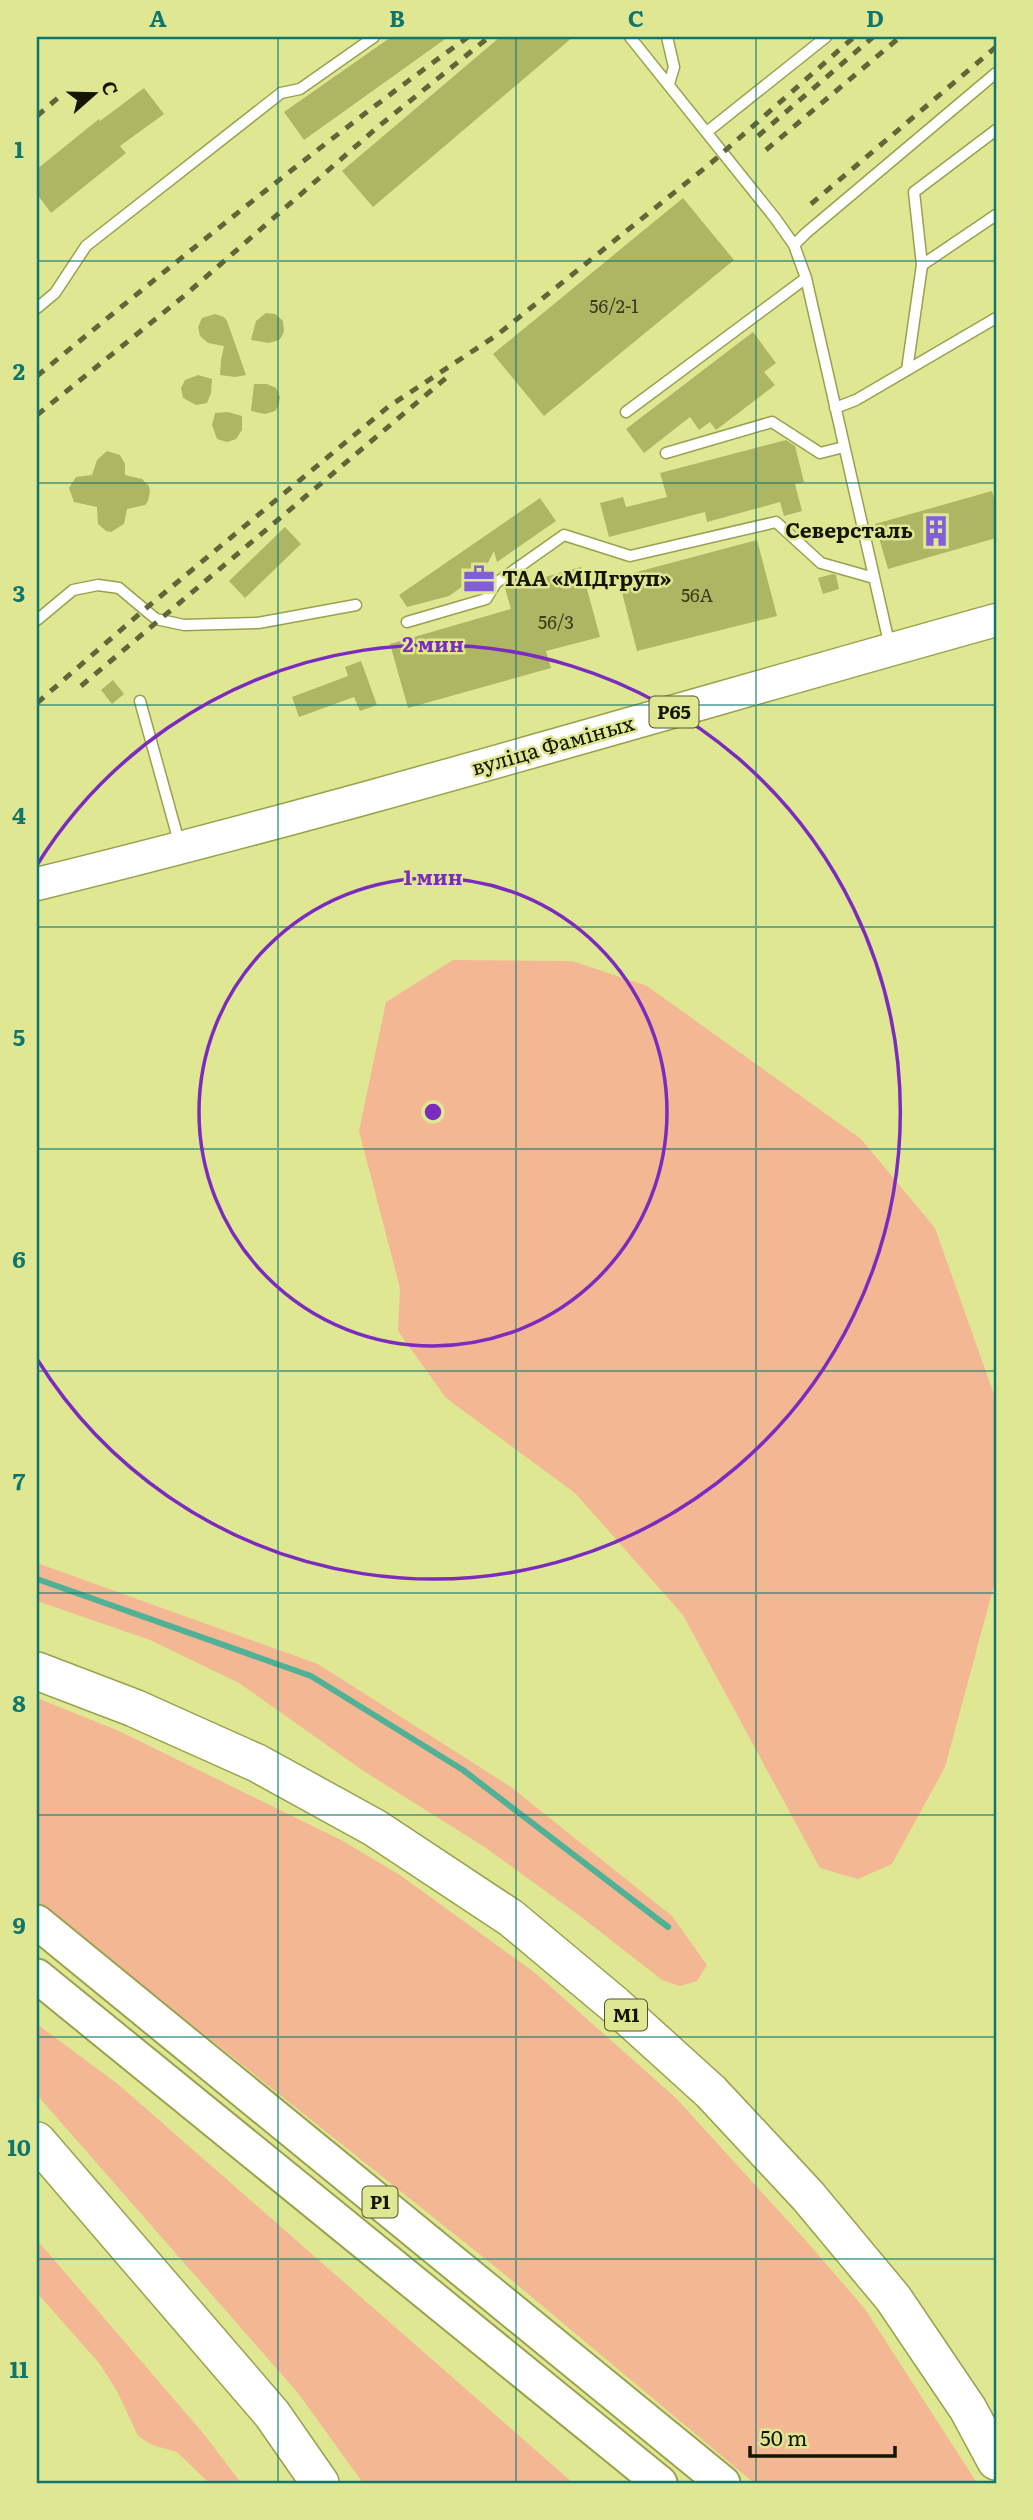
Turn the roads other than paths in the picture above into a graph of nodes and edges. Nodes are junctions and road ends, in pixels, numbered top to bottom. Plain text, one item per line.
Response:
1 (374, 37) edge
2 (630, 37) edge
3 (667, 37) edge
4 (826, 37) edge
5 (996, 73) edge
6 (669, 84) junction
7 (996, 130) edge
8 (708, 131) junction
9 (996, 215) edge
10 (794, 245) junction
11 (922, 265) junction
12 (806, 278) junction
13 (37, 307) edge
14 (996, 318) edge
15 (908, 370) junction
16 (835, 408) junction
17 (626, 412) dead end
18 (844, 447) junction
19 (666, 453) dead end
20 (874, 578) junction
21 (356, 605) dead end
22 (37, 620) edge
23 (996, 620) edge
24 (407, 622) dead end
25 (891, 650) junction
26 (140, 701) dead end
27 (181, 848) junction
28 (37, 884) edge
29 (37, 1671) edge
30 (37, 1922) edge
31 (37, 1976) edge
32 (37, 2141) edge
33 (996, 2461) edge
34 (320, 2483) edge
35 (660, 2483) edge
36 (723, 2483) edge

1 - 13 lane
2 - 6 lane
3 - 6 lane
4 - 8 lane
5 - 10 lane
6 - 8 lane
7 - 11 lane
8 - 10 lane
9 - 11 lane
10 - 12 lane
11 - 15 lane
12 - 16 lane
12 - 17 lane
14 - 15 lane
15 - 16 lane
16 - 18 lane
18 - 19 lane
18 - 20 lane
20 - 24 lane
20 - 25 lane
21 - 22 lane
23 - 25 main road, вуліца Фаміных / Р65
25 - 27 main road, вуліца Фаміных / Р65
26 - 27 lane
27 - 28 main road, Р65
29 - 33 highway, М1
30 - 36 highway, Р1
31 - 35 highway, Р1
32 - 34 highway

